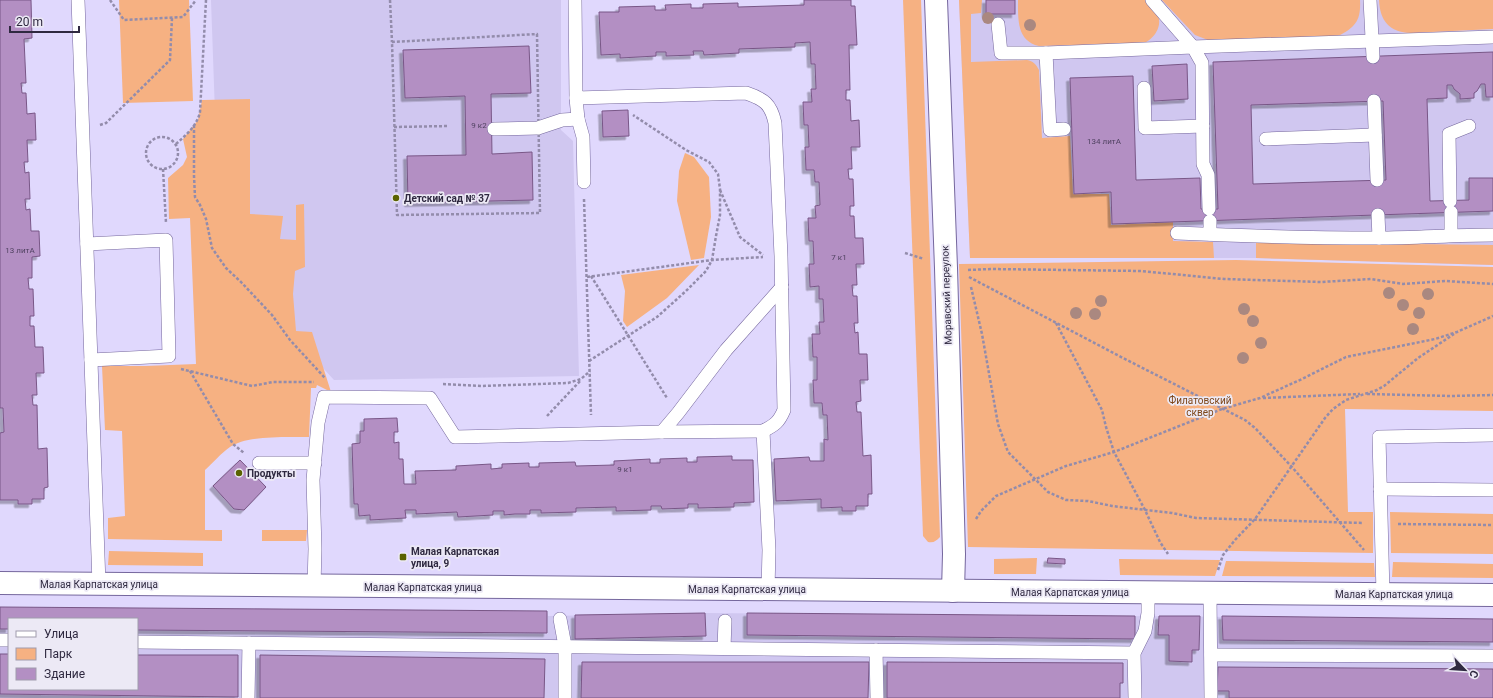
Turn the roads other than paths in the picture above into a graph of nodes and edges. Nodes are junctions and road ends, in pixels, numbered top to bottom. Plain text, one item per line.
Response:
1 (78, 0) edge
2 (575, 0) edge
3 (936, 0) edge
4 (1152, 0) edge
5 (1370, 0) edge
6 (998, 24) dead end
7 (1493, 37) edge
8 (1372, 41) junction
9 (1193, 47) junction
10 (1046, 53) junction
11 (1373, 56) dead end
12 (1144, 88) dead end
13 (576, 98) junction
14 (1374, 101) dead end
15 (578, 118) junction
16 (1202, 126) junction
17 (1469, 126) dead end
18 (494, 129) dead end
19 (1064, 129) dead end
20 (1375, 136) junction
21 (1266, 139) dead end
22 (1377, 180) dead end
23 (584, 182) road end
24 (1378, 215) dead end
25 (1177, 233) dead end
26 (1210, 234) junction
27 (1451, 235) junction
28 (1493, 235) edge
29 (1379, 238) junction
30 (87, 244) junction
31 (782, 287) junction
32 (91, 360) junction
33 (763, 431) junction
34 (662, 432) junction
35 (1493, 435) edge
36 (315, 462) junction
37 (259, 463) road end
38 (1380, 489) junction
39 (1493, 490) edge
40 (0, 583) edge
41 (99, 584) junction
42 (314, 586) junction
43 (768, 589) junction
44 (953, 591) junction
45 (1148, 592) junction
46 (1210, 593) junction
47 (1383, 594) junction
48 (1493, 595) edge
49 (560, 619) dead end
50 (724, 621) dead end
51 (138, 642) edge
52 (249, 643) junction
53 (565, 646) junction
54 (724, 648) junction
55 (876, 650) junction
56 (1134, 652) junction
57 (1211, 655) junction
58 (1493, 656) edge
59 (248, 698) edge
60 (565, 698) edge
61 (876, 698) edge
62 (1135, 698) edge
63 (1211, 698) edge

1 - 30 lane
2 - 13 lane
3 - 44 street, Моравский переулок
4 - 9 lane
5 - 8 lane
6 - 10 lane
7 - 8 lane
8 - 9 lane
8 - 11 lane
9 - 10 lane
9 - 16 lane
10 - 19 lane
12 - 16 lane
13 - 15 lane
13 - 31 lane
14 - 20 lane
15 - 18 lane
15 - 23 lane
16 - 26 lane
17 - 27 lane
20 - 21 lane
20 - 22 lane
24 - 29 lane
25 - 26 lane
26 - 29 lane
27 - 28 lane
27 - 29 lane
30 - 32 lane
30 - 32 lane
31 - 33 lane
31 - 34 lane
32 - 41 lane
33 - 34 lane
33 - 43 lane
34 - 36 lane
35 - 38 lane
36 - 37 lane
36 - 42 lane
38 - 39 lane
38 - 47 lane
40 - 41 street, Малая Карпатская улица
41 - 42 street, Малая Карпатская улица
42 - 43 street, Малая Карпатская улица
43 - 44 street, Малая Карпатская улица
44 - 45 street, Малая Карпатская улица
45 - 46 street, Малая Карпатская улица
45 - 56 lane
46 - 47 street, Малая Карпатская улица
46 - 57 lane
47 - 48 street, Малая Карпатская улица
49 - 53 lane
50 - 54 lane
51 - 52 lane
52 - 53 lane
52 - 59 lane
53 - 54 lane
53 - 60 lane
54 - 55 lane
55 - 56 lane
55 - 61 lane
56 - 62 lane
57 - 58 lane
57 - 63 lane

